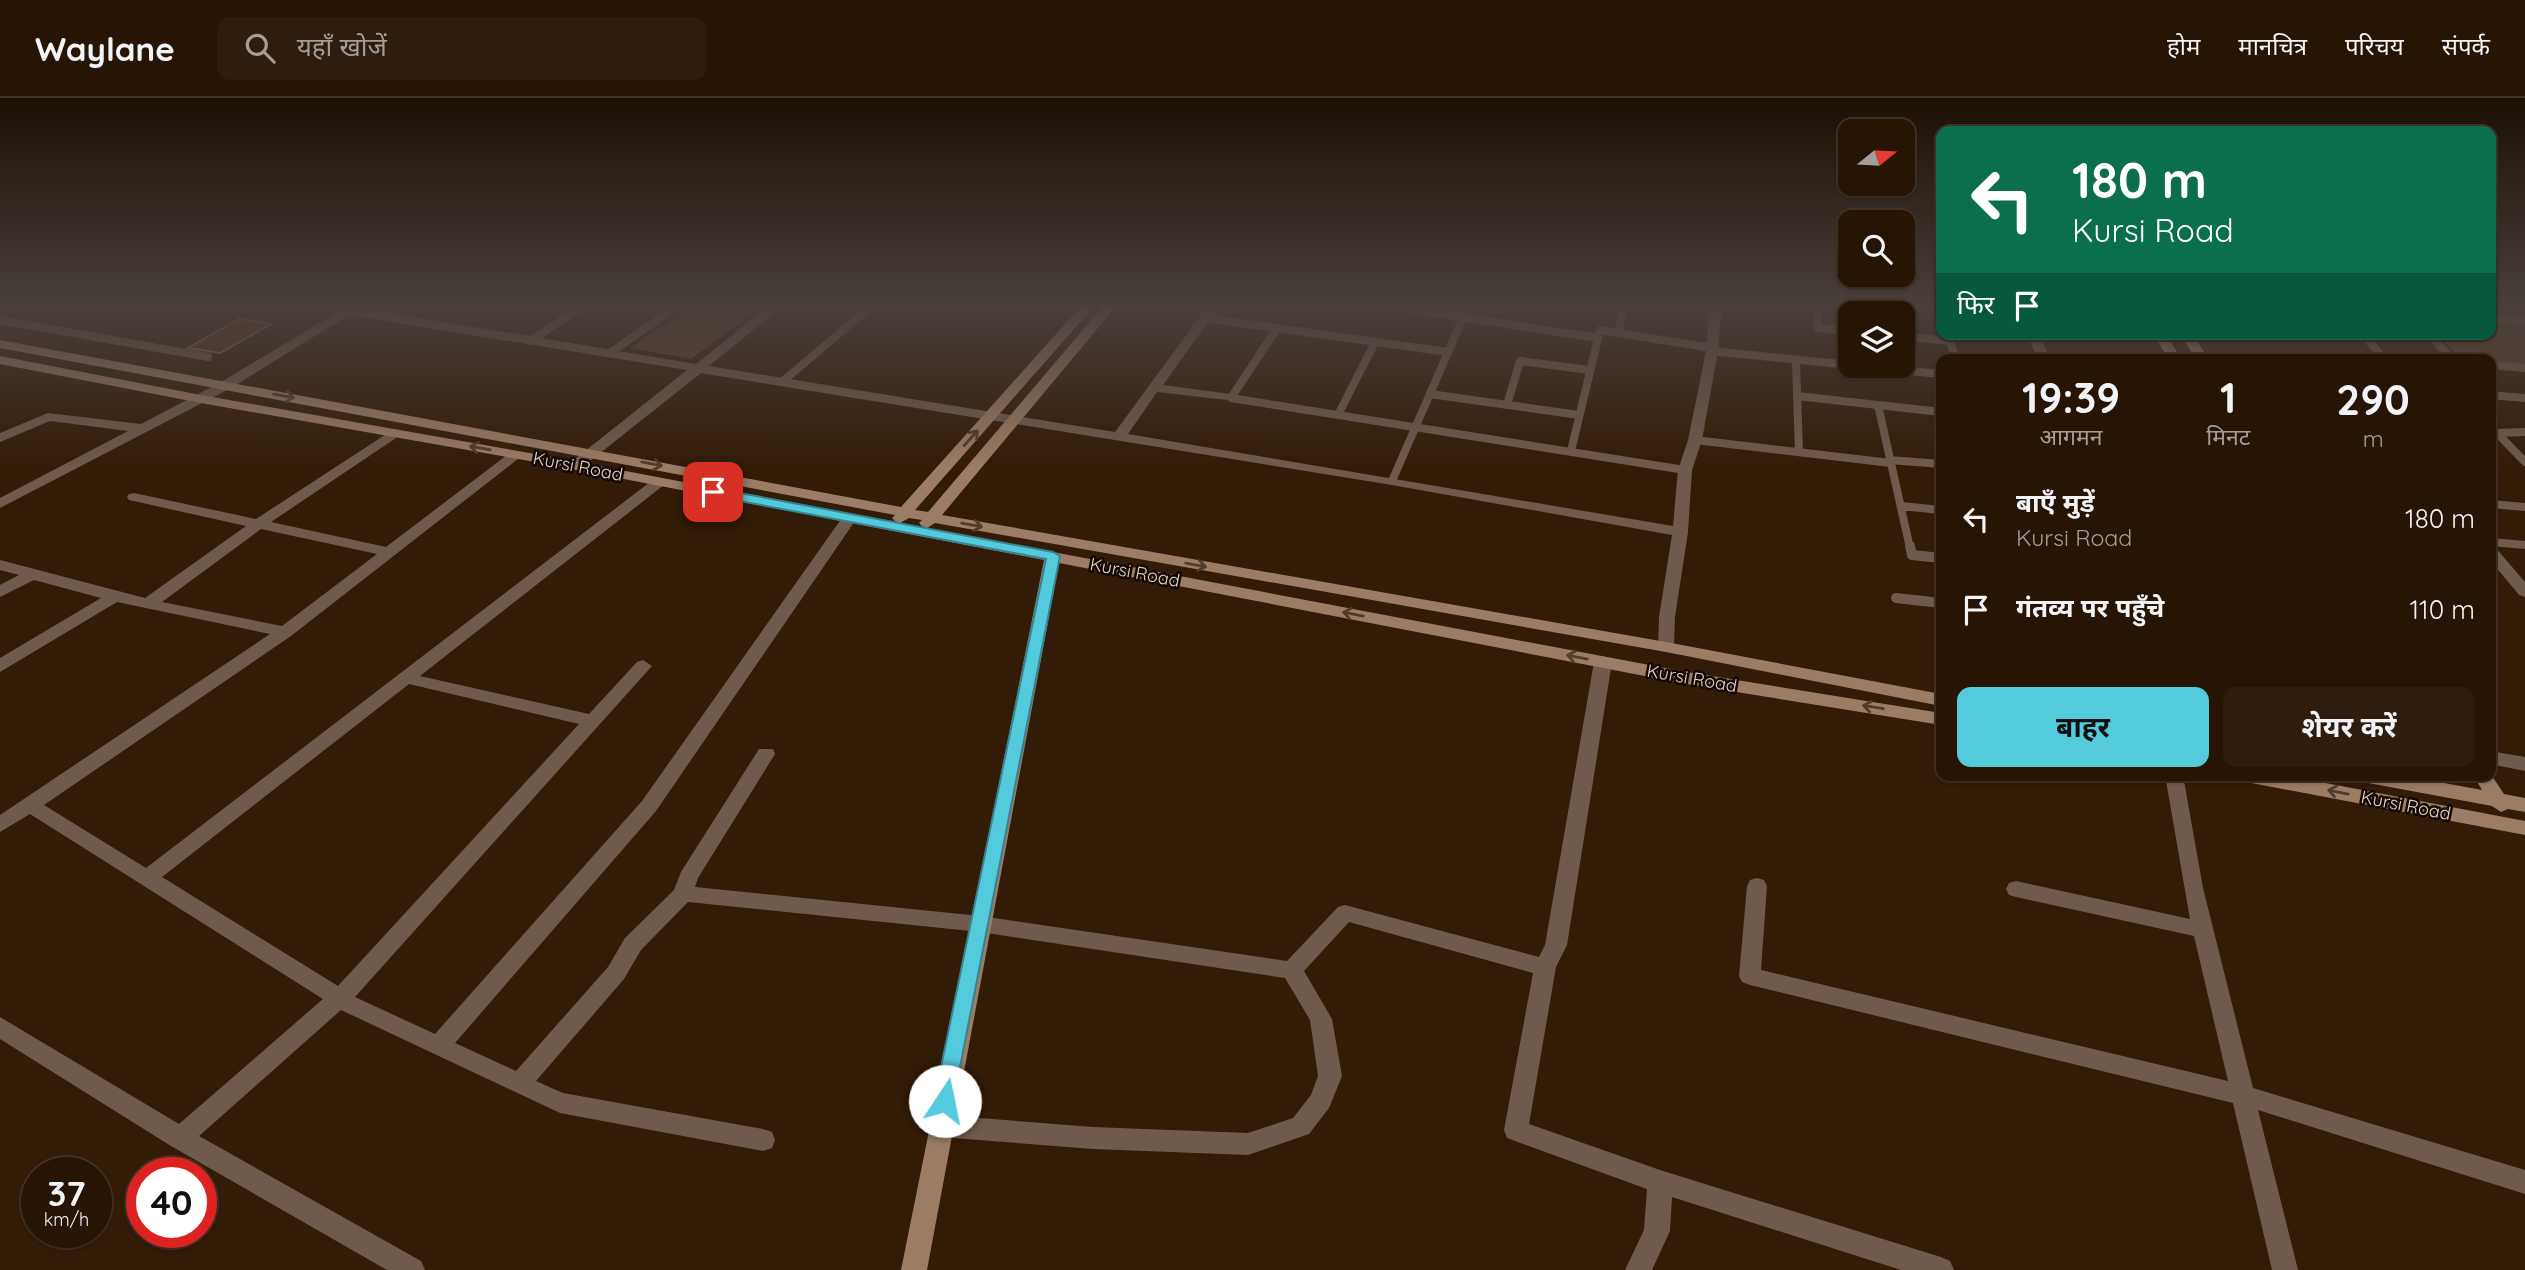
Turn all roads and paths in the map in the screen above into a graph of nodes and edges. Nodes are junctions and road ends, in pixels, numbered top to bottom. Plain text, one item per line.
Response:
1 (81, 359) edge
2 (269, 359) edge
3 (645, 359) edge
4 (708, 359) edge
5 (809, 359) edge
6 (1041, 359) edge
7 (1066, 359) edge
8 (1175, 359) edge
9 (1257, 359) edge
10 (1367, 359) edge
11 (1445, 359) edge
12 (1593, 359) edge
13 (1710, 359) edge
14 (1785, 359) edge
15 (0, 360) edge
16 (1796, 360) junction
17 (1838, 364) edge
18 (2496, 366) edge
19 (697, 367) junction
20 (2525, 368) edge
21 (1590, 370) junction
22 (1915, 372) edge
23 (1936, 374) edge
24 (783, 381) junction
25 (226, 385) junction
26 (1154, 388) junction
27 (1430, 394) junction
28 (1797, 396) junction
29 (2496, 396) edge
30 (1231, 398) junction
31 (2525, 398) edge
32 (201, 399) junction
33 (1507, 405) junction
34 (1878, 405) junction
35 (1936, 411) edge
36 (991, 415) junction
37 (1338, 415) junction
38 (1579, 415) junction
39 (1015, 419) junction
40 (1415, 428) junction
41 (144, 429) junction
42 (2525, 432) edge
43 (394, 433) junction
44 (2496, 433) edge
45 (2496, 435) edge
46 (1119, 436) junction
47 (0, 438) edge
48 (1695, 439) junction
49 (1572, 452) junction
50 (1798, 452) junction
51 (590, 453) junction
52 (516, 455) junction
53 (1891, 461) junction
54 (2525, 462) edge
55 (1936, 464) edge
56 (575, 466) junction
57 (1685, 470) junction
58 (1392, 481) junction
59 (659, 482) junction
60 (134, 497) dead end
61 (0, 505) edge
62 (2496, 505) edge
63 (1901, 506) junction
64 (2525, 507) edge
65 (1936, 510) edge
66 (905, 512) junction
67 (932, 517) junction
68 (849, 518) junction
69 (258, 524) junction
70 (893, 526) junction
71 (920, 531) junction
72 (1680, 532) junction
73 (2496, 543) edge
74 (2525, 545) edge
75 (389, 552) junction
76 (1053, 556) junction
77 (1936, 557) edge
78 (2496, 557) edge
79 (0, 565) edge
80 (32, 575) junction
81 (0, 592) edge
82 (2525, 592) edge
83 (115, 597) junction
84 (1896, 598) dead end
85 (1936, 602) edge
86 (148, 604) junction
87 (285, 632) junction
88 (1666, 646) junction
89 (1602, 662) junction
90 (0, 666) edge
91 (643, 666) dead end
92 (405, 678) junction
93 (1936, 699) edge
94 (1936, 718) edge
95 (592, 721) junction
96 (766, 754) dead end
97 (2496, 758) edge
98 (2525, 764) edge
99 (2175, 781) edge
100 (2278, 781) edge
101 (2486, 781) edge
102 (2436, 782) edge
103 (2497, 800) junction
104 (30, 805) junction
105 (2525, 805) edge
106 (2452, 814) junction
107 (0, 825) edge
108 (2520, 827) edge
109 (147, 878) junction
110 (1757, 886) dead end
111 (2016, 889) dead end
112 (683, 894) junction
113 (980, 925) junction
114 (2203, 930) junction
115 (1545, 967) junction
116 (1292, 970) junction
117 (340, 998) junction
118 (0, 1027) edge
119 (438, 1046) junction
120 (519, 1084) junction
121 (2243, 1095) junction
122 (940, 1126) junction
123 (180, 1138) junction
124 (763, 1140) dead end
125 (1660, 1182) junction
126 (2525, 1182) edge
127 (412, 1270) edge
128 (914, 1270) edge
129 (1638, 1270) edge
130 (1941, 1270) edge
131 (2285, 1270) edge

1 - 25 main road, Kursi Road
2 - 25 street
3 - 19 street
4 - 19 street
5 - 24 lane
6 - 36 main road
7 - 39 main road
8 - 26 street
9 - 30 lane
10 - 37 lane
11 - 27 lane
12 - 21 lane
13 - 48 street
14 - 16 lane
15 - 32 main road, Kursi Road
16 - 17 lane
16 - 28 lane
18 - 20 lane
19 - 24 street
19 - 51 street
21 - 33 lane
21 - 38 lane
22 - 23 lane
24 - 36 street
25 - 32 street
25 -> 51 main road, Kursi Road
26 - 30 street
26 - 46 street
27 - 33 lane
27 - 40 lane
28 - 34 lane
28 - 50 lane
29 - 31 street
30 - 37 lane
32 - 41 street
32 - 43 main road, Kursi Road
33 - 38 lane
34 - 35 lane
34 - 53 lane
36 - 39 street
66 -> 36 main road
37 - 40 lane
38 - 49 lane
39 - 46 street
39 - 67 main road
40 - 49 lane
40 - 58 lane
41 - 47 street
41 - 61 street
42 - 44 lane
52 -> 43 main road, Kursi Road
43 - 69 street
45 - 54 lane
46 - 58 street
48 - 50 lane
48 - 57 street
49 - 57 lane
50 - 53 lane
51 - 56 street
51 -> 66 main road, Kursi Road
52 - 56 main road, Kursi Road
52 - 75 street
53 - 55 lane
53 - 63 lane
56 - 59 main road, Kursi Road
57 - 72 street
58 - 72 street
59 - 68 main road, Kursi Road
59 - 92 street
60 - 69 street
62 - 64 lane
63 - 65 lane
63 - 77 lane
66 - 67 main road, Kursi Road
66 - 70 main road
67 - 71 main road
67 -> 88 main road, Kursi Road
68 - 70 main road, Kursi Road
68 - 119 street
69 - 75 street
69 - 86 street
70 - 71 main road, Kursi Road
71 - 76 main road, Kursi Road
72 - 88 street
73 - 74 lane
75 - 87 street
89 -> 76 main road, Kursi Road
76 - 113 main road
78 - 82 street
79 - 80 street
80 - 81 street
80 - 83 street
83 - 86 street
83 - 90 street
84 - 85 lane
86 - 87 street
87 - 104 street
88 - 93 main road, Kursi Road
94 -> 89 main road, Kursi Road
89 - 115 street
91 - 95 street
92 - 95 street
92 - 109 street
95 - 117 street
96 - 112 street
97 - 98 street
99 - 114 street
106 -> 100 main road, Kursi Road
101 - 103 main road
102 - 103 main road, Kursi Road
102 - 106 main road
103 - 105 main road, Kursi Road
103 - 108 main road
104 - 107 street
104 - 109 street
106 - 108 main road, Kursi Road
109 - 117 street
110 - 121 street
111 - 114 street
112 - 113 street
112 - 120 street
113 - 116 street
113 - 122 main road
114 - 121 street
115 - 116 street
115 - 125 street
116 - 122 street
117 - 119 street
117 - 123 street
118 - 123 street
119 - 120 street
120 - 124 street
121 - 126 street
121 - 131 street
122 - 128 main road
123 - 127 street
125 - 129 street
125 - 130 street

